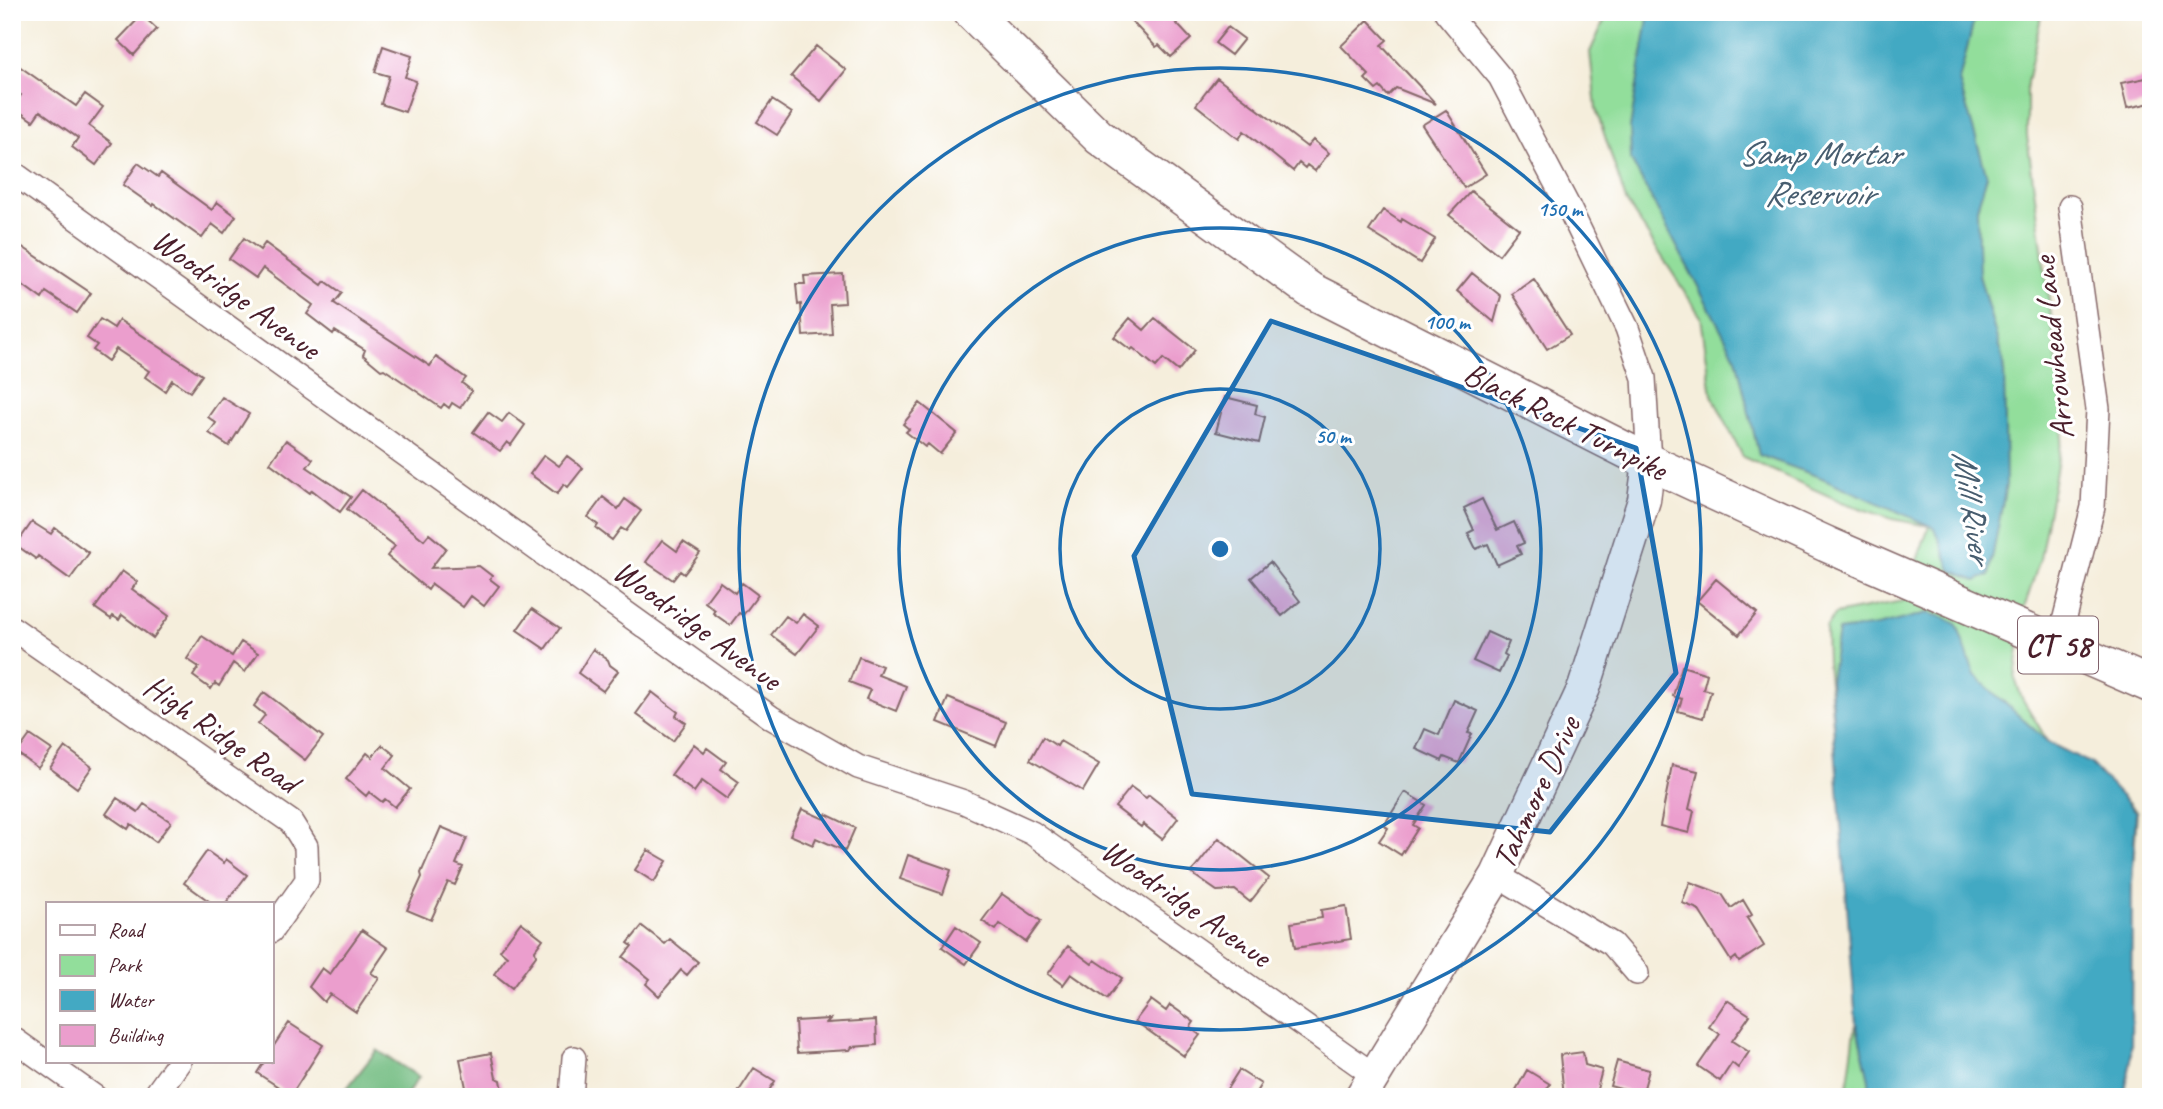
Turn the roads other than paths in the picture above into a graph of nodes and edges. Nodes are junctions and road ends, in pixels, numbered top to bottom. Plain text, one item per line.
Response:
1 (971, 12) edge
2 (1446, 12) edge
3 (12, 172) edge
4 (2070, 207) dead end
5 (1649, 462) junction
6 (12, 628) edge
7 (2058, 645) junction
8 (2151, 685) edge
9 (1497, 874) junction
10 (273, 928) edge
11 (1637, 972) dead end
12 (12, 1038) edge
13 (574, 1058) dead end
14 (46, 1062) edge
15 (49, 1064) edge
16 (178, 1064) edge
17 (1368, 1086) edge
18 (95, 1097) edge
19 (155, 1097) edge
20 (571, 1097) edge

1 - 5 main road, Black Rock Turnpike / CT 58
2 - 5 street
3 - 17 street, Woodridge Avenue
4 - 7 street, Arrowhead Lane
5 - 7 main road, Black Rock Turnpike / CT 58
5 - 9 street, Tahmore Drive
6 - 10 street, High Ridge Road
7 - 8 main road, Black Rock Turnpike / CT 58
9 - 11 street
9 - 17 street, Tahmore Drive
12 - 14 street
13 - 20 street
15 - 18 street
16 - 19 street

